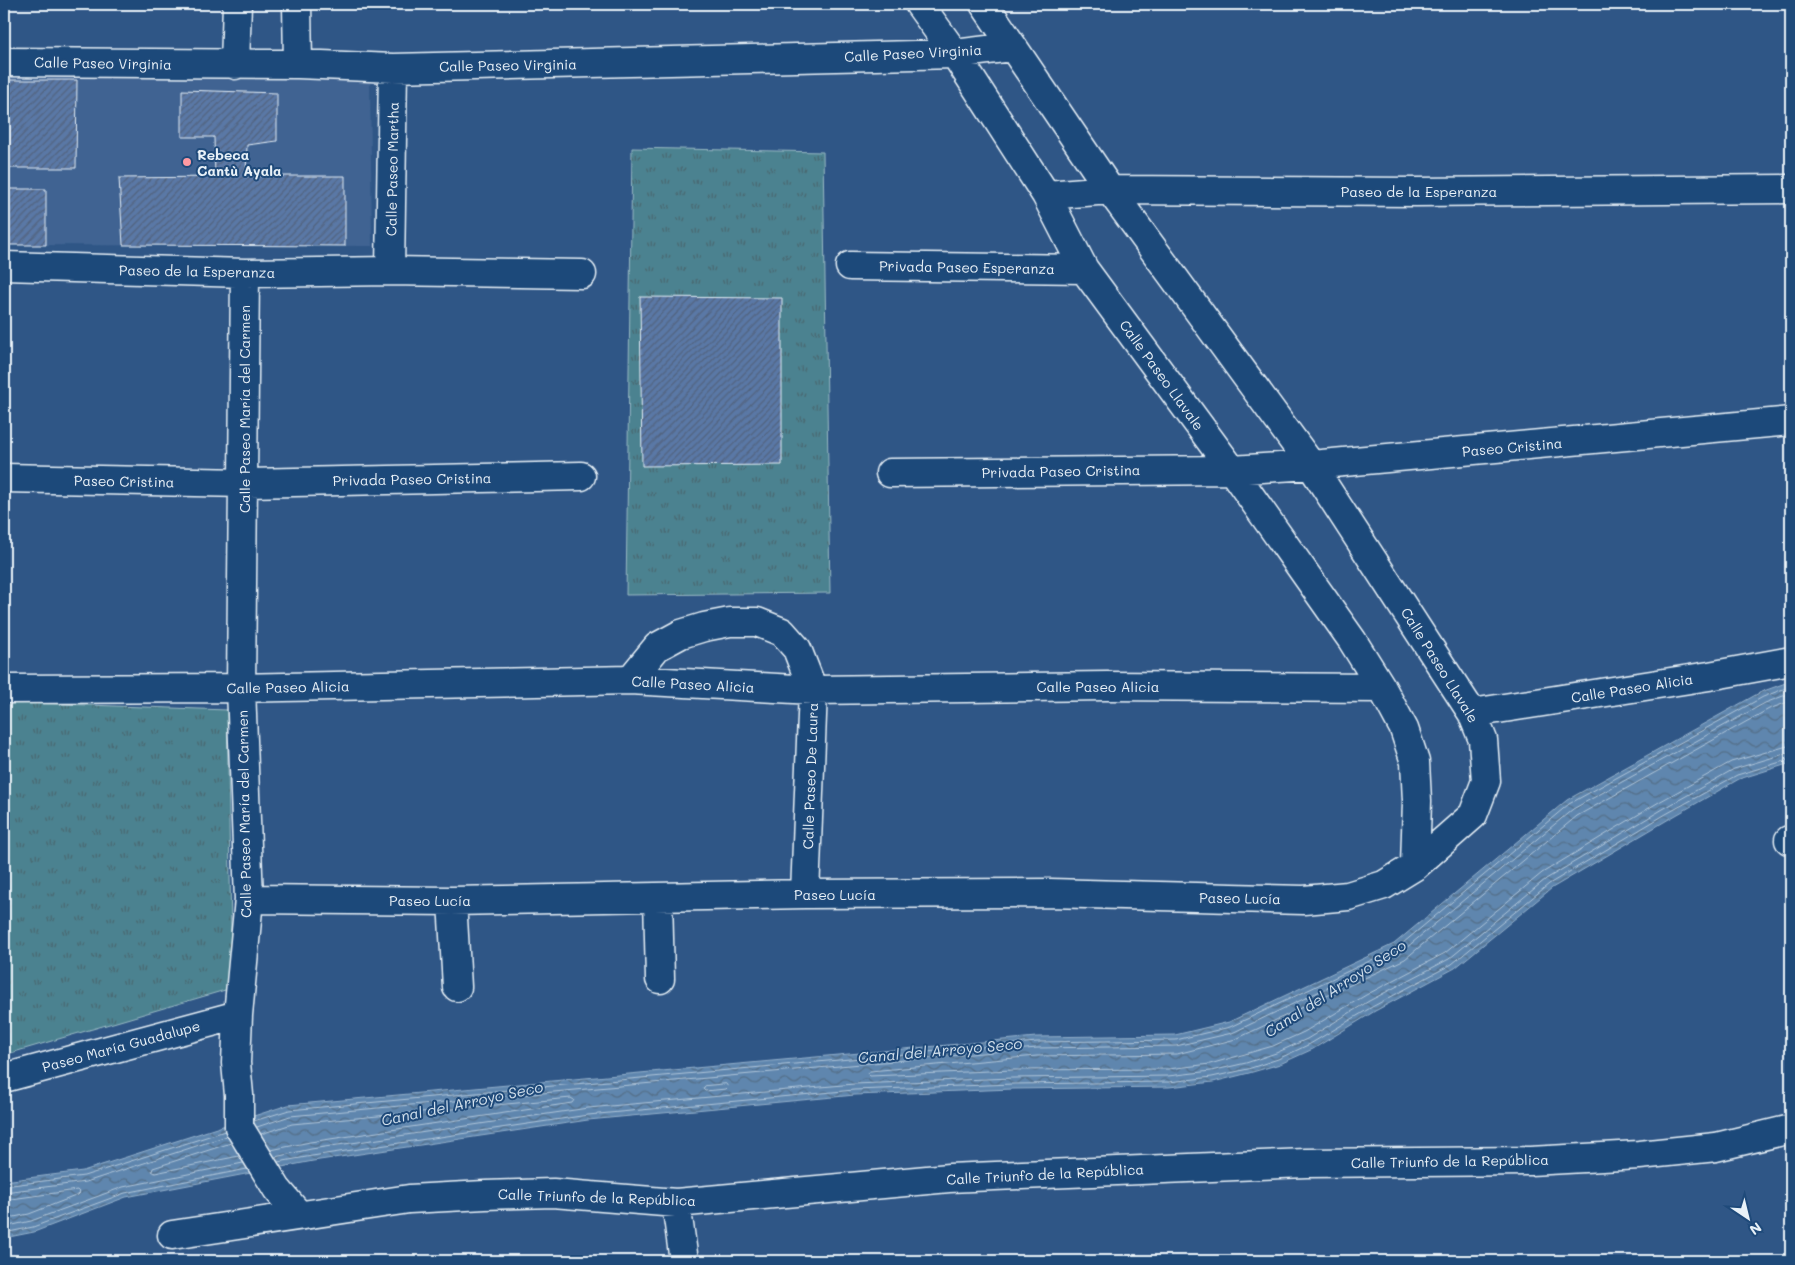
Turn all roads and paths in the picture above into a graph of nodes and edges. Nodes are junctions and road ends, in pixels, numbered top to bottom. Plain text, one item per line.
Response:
1 (237, 4) edge
2 (297, 4) edge
3 (919, 4) edge
4 (984, 4) edge
5 (1012, 47) junction
6 (955, 54) junction
7 (4, 62) edge
8 (298, 64) junction
9 (235, 65) junction
10 (393, 68) junction
11 (1791, 189) edge
12 (1110, 190) junction
13 (1046, 195) junction
14 (4, 266) edge
15 (850, 266) dead end
16 (1084, 269) junction
17 (390, 270) junction
18 (245, 273) junction
19 (582, 274) dead end
20 (1791, 420) edge
21 (1311, 466) junction
22 (1232, 470) junction
23 (890, 473) dead end
24 (581, 476) dead end
25 (4, 478) edge
26 (244, 483) junction
27 (1791, 661) edge
28 (630, 680) junction
29 (242, 688) junction
30 (1382, 688) junction
31 (4, 689) edge
32 (814, 690) junction
33 (1472, 713) junction
34 (1415, 866) junction
35 (805, 894) junction
36 (658, 898) junction
37 (249, 899) junction
38 (452, 901) junction
39 (660, 979) dead end
40 (457, 987) dead end
41 (238, 1015) junction
42 (4, 1078) edge
43 (1791, 1129) edge
44 (676, 1202) junction
45 (299, 1215) junction
46 (172, 1235) dead end
47 (684, 1261) edge

1 - 9 street
2 - 8 street
3 - 6 street, Calle Paseo Llavale
4 - 5 street, Calle Paseo Llavale
5 - 6 street, Calle Paseo Virginia
5 - 12 street, Calle Paseo Llavale
6 - 10 street, Calle Paseo Virginia
6 - 13 street, Calle Paseo Llavale
7 - 9 street, Calle Paseo Virginia
8 - 9 street, Calle Paseo Virginia
8 - 10 street, Calle Paseo Virginia
10 - 17 street, Calle Paseo Martha
11 - 12 street, Paseo de la Esperanza
12 - 13 street, Paseo de la Esperanza
12 - 21 street, Calle Paseo Llavale
13 - 16 street, Calle Paseo Llavale
14 - 18 street, Paseo de la Esperanza
15 - 16 street, Privada Paseo Esperanza
16 - 22 street, Calle Paseo Llavale
17 - 18 street, Paseo de la Esperanza
17 - 19 street, Paseo de la Esperanza
18 - 26 street, Calle Paseo María del Carmen
20 - 21 street, Paseo Cristina
21 - 22 street, Paseo Cristina
21 - 33 street, Calle Paseo Llavale
22 - 23 street, Privada Paseo Cristina
22 - 30 street, Calle Paseo Llavale
24 - 26 street, Privada Paseo Cristina
25 - 26 street, Paseo Cristina
26 - 29 street, Calle Paseo María del Carmen
27 - 33 street, Calle Paseo Alicia
28 - 29 street, Calle Paseo Alicia
28 - 32 street, Calle Paseo Alicia
28 - 32 street, Calle Paseo De Laura
29 - 31 street, Calle Paseo Alicia
29 - 37 street, Calle Paseo María del Carmen
30 - 32 street, Calle Paseo Alicia
30 - 34 street, Calle Paseo Llavale
32 - 35 street, Calle Paseo De Laura
33 - 34 street, Calle Paseo Llavale
34 - 35 street, Paseo Lucía
35 - 36 street, Paseo Lucía
36 - 38 street, Paseo Lucía
36 - 39 street
37 - 38 street, Paseo Lucía
37 - 41 street, Calle Paseo María del Carmen
38 - 40 street
41 - 42 street, Paseo María Guadalupe
41 - 45 street, Calle Paseo María del Carmen
43 - 44 street, Calle Triunfo de la República
44 - 45 street, Calle Triunfo de la República
44 - 47 street
45 - 46 street, Calle Triunfo de la República

